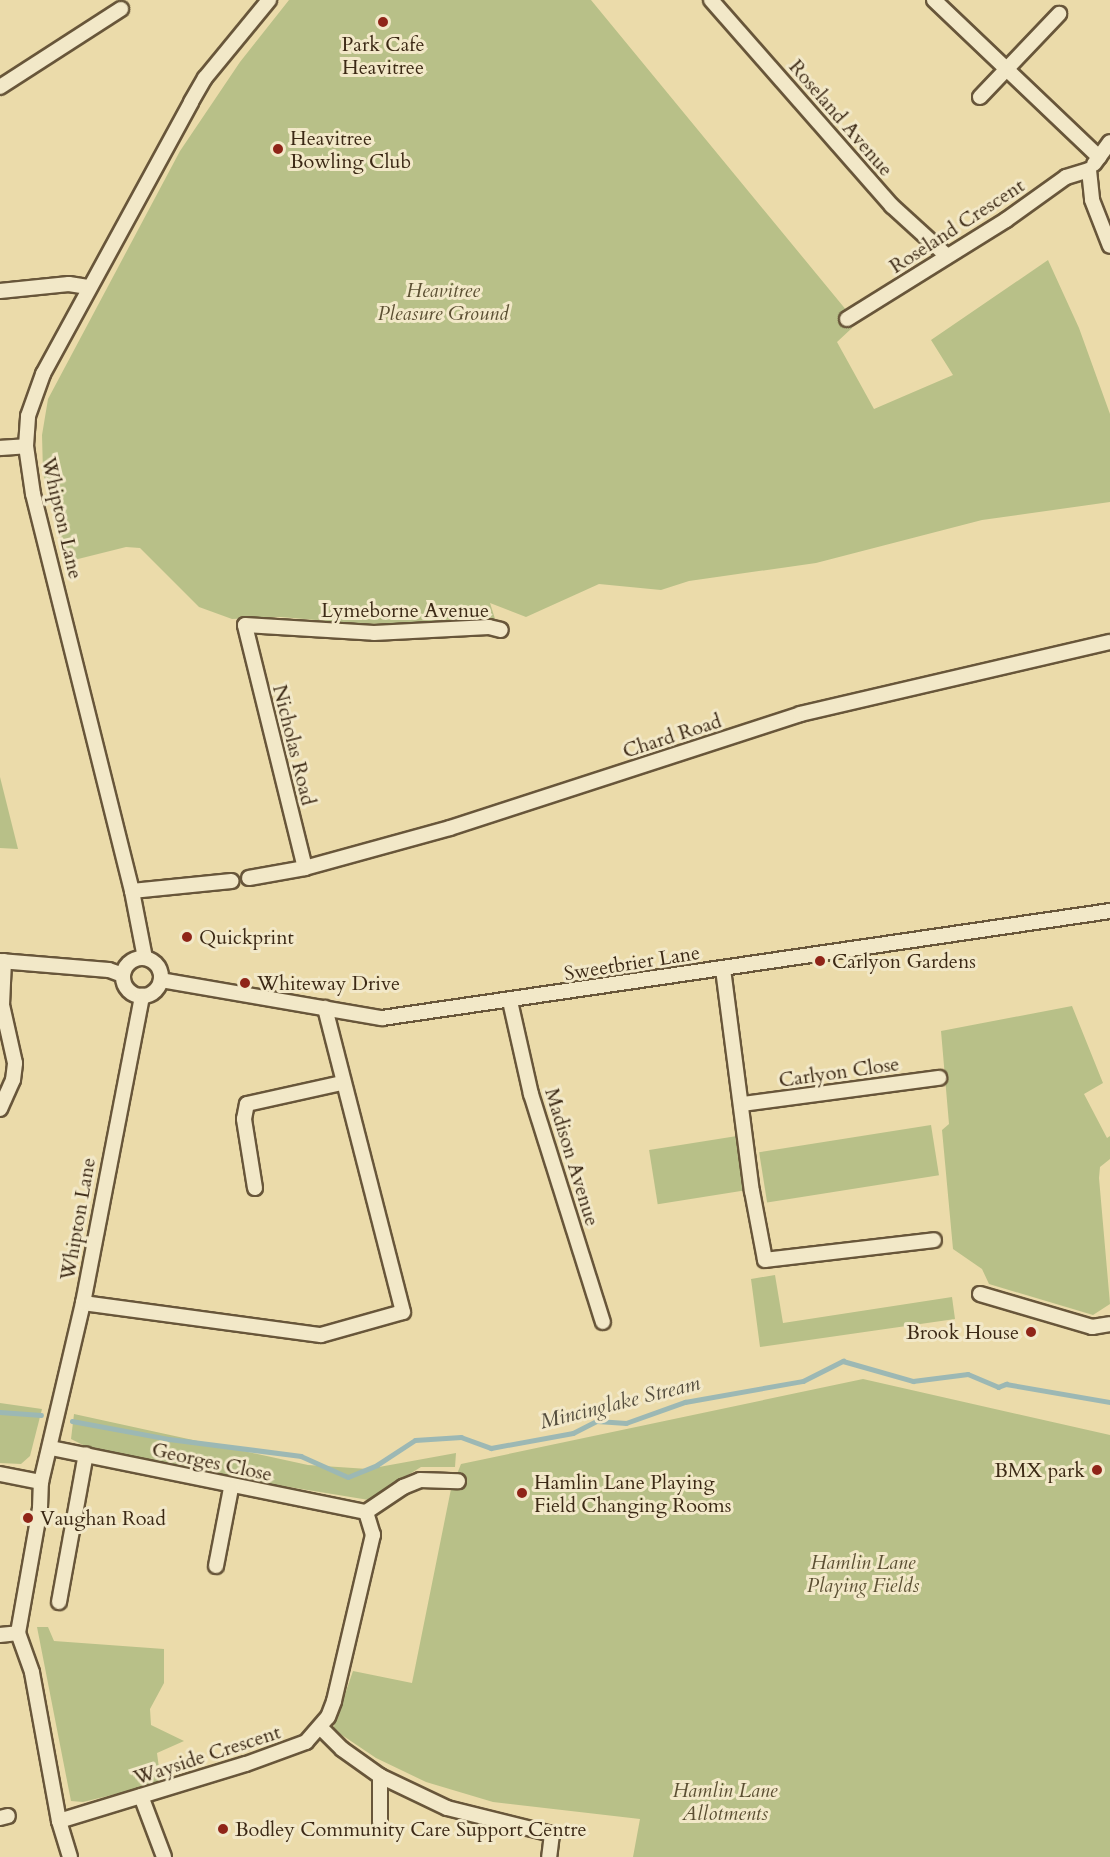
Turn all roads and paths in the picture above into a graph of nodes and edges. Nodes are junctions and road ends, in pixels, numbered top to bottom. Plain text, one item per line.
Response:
1 (268, 0) edge
2 (711, 0) edge
3 (934, 0) edge
4 (122, 9) dead end
5 (1059, 14) dead end
6 (1007, 69) junction
7 (0, 87) edge
8 (980, 97) dead end
9 (1110, 142) edge
10 (1099, 157) junction
11 (1089, 170) junction
12 (1110, 246) edge
13 (948, 256) junction
14 (88, 287) junction
15 (0, 291) edge
16 (847, 319) dead end
17 (26, 446) junction
18 (0, 448) edge
19 (501, 630) dead end
20 (246, 632) joint
21 (1110, 642) edge
22 (305, 868) junction
23 (249, 878) dead end
24 (232, 881) dead end
25 (132, 891) junction
26 (1110, 910) edge
27 (145, 958) junction
28 (2, 961) edge
29 (723, 969) junction
30 (123, 975) junction
31 (161, 980) junction
32 (142, 996) junction
33 (510, 1001) junction
34 (326, 1008) junction
35 (939, 1078) dead end
36 (342, 1083) junction
37 (743, 1104) junction
38 (0, 1109) edge
39 (255, 1188) dead end
40 (934, 1240) dead end
41 (980, 1294) dead end
42 (83, 1303) junction
43 (603, 1322) dead end
44 (1110, 1324) edge
45 (51, 1448) junction
46 (86, 1454) junction
47 (0, 1474) edge
48 (458, 1481) dead end
49 (41, 1482) junction
50 (231, 1488) junction
51 (366, 1512) junction
52 (216, 1566) dead end
53 (58, 1602) dead end
54 (18, 1632) junction
55 (0, 1635) edge
56 (320, 1727) junction
57 (380, 1776) junction
58 (141, 1796) junction
59 (59, 1821) junction
60 (380, 1822) dead end
61 (70, 1857) edge
62 (164, 1857) edge
63 (549, 1857) edge

1 - 14 street, Whipton Lane
2 - 13 street, Roseland Avenue
3 - 6 street
4 - 7 street
5 - 6 street
6 - 8 street
6 - 10 street
9 - 10 street
10 - 11 street
11 - 12 street
11 - 13 street, Roseland Crescent
13 - 16 street, Roseland Crescent
14 - 15 street
14 - 17 street, Whipton Lane
17 - 18 street
17 - 25 street, Whipton Lane
19 - 20 street, Lymeborne Avenue
20 - 22 street, Nicholas Road
21 - 22 street, Chard Road
22 - 23 street, Chard Road
24 - 25 street
25 - 27 street, Whipton Lane
26 - 29 street, Sweetbrier Lane
27 - 30 street
27 - 31 street
28 - 30 street
28 - 38 street
29 - 33 street, Sweetbrier Lane
29 - 37 street
30 - 32 street
31 - 32 street
31 - 34 street, Sweetbrier Lane
32 - 42 street, Whipton Lane
33 - 34 street, Sweetbrier Lane
33 - 43 street, Madison Avenue
34 - 36 street
35 - 37 street, Carlyon Close
36 - 39 street
36 - 42 street
37 - 40 street
41 - 44 street
42 - 45 street, Whipton Lane
45 - 46 street, Georges Close
45 - 49 street
46 - 50 street, Georges Close
46 - 53 street
47 - 49 street
48 - 51 street
49 - 54 street
50 - 51 street, Georges Close
50 - 52 street
51 - 56 street
54 - 55 street
54 - 59 street
56 - 57 street
56 - 58 street, Wayside Crescent
57 - 60 street
57 - 63 street
58 - 59 street, Wayside Crescent
58 - 62 street
59 - 61 street

